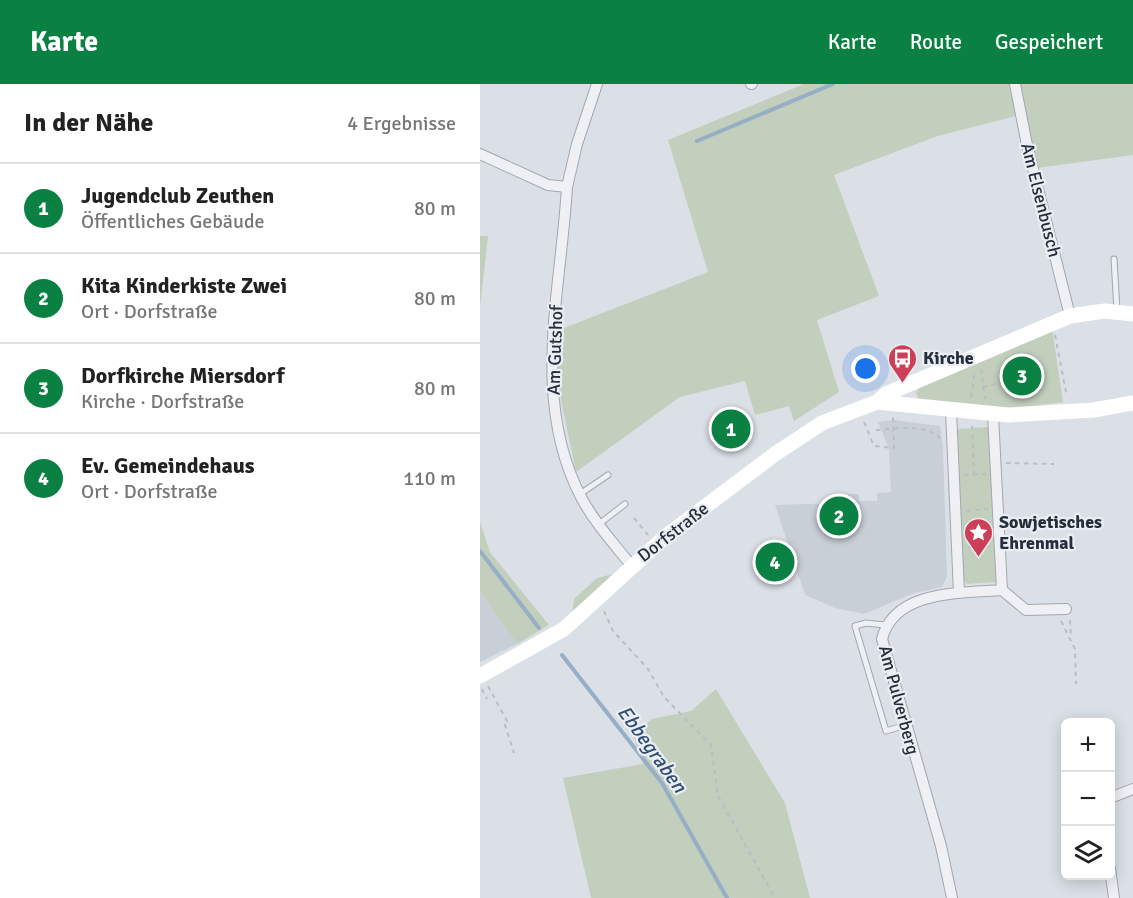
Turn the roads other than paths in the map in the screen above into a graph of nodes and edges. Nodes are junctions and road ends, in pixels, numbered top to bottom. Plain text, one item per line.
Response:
1 (597, 84) edge
2 (1015, 84) edge
3 (480, 154) edge
4 (567, 187) junction
5 (1114, 259) dead end
6 (1116, 311) junction
7 (1133, 314) edge
8 (1070, 316) junction
9 (877, 402) junction
10 (1133, 403) edge
11 (951, 411) junction
12 (989, 415) junction
13 (608, 475) dead end
14 (580, 494) junction
15 (625, 504) dead end
16 (599, 524) junction
17 (631, 565) junction
18 (1002, 590) junction
19 (959, 593) junction
20 (1063, 609) road end
21 (885, 626) junction
22 (483, 680) edge
23 (906, 725) junction
24 (1133, 789) edge
25 (1115, 796) edge
26 (1112, 880) edge
27 (952, 898) edge
28 (1114, 898) edge

1 - 4 street, Am Gutshof
2 - 8 street, Am Elsenbusch
3 - 4 street
4 - 14 street, Am Gutshof
5 - 6 lane
6 - 7 main road, Dorfstraße
6 - 8 main road, Dorfstraße
8 - 9 main road, Dorfstraße
9 - 11 main road, Dorfstraße
9 - 17 main road, Dorfstraße
10 - 12 main road, Dorfstraße
11 - 12 main road, Dorfstraße
11 - 19 street
12 - 18 street
13 - 14 lane
14 - 16 street, Am Gutshof
15 - 16 lane
16 - 17 street, Am Gutshof
17 - 22 main road, Dorfstraße
18 - 19 street, Am Pulverberg
18 - 20 street
19 - 21 street, Am Pulverberg
21 - 23 street, Am Pulverberg
21 - 23 lane
23 - 27 street, Am Pulverberg
24 - 25 street
26 - 28 street

